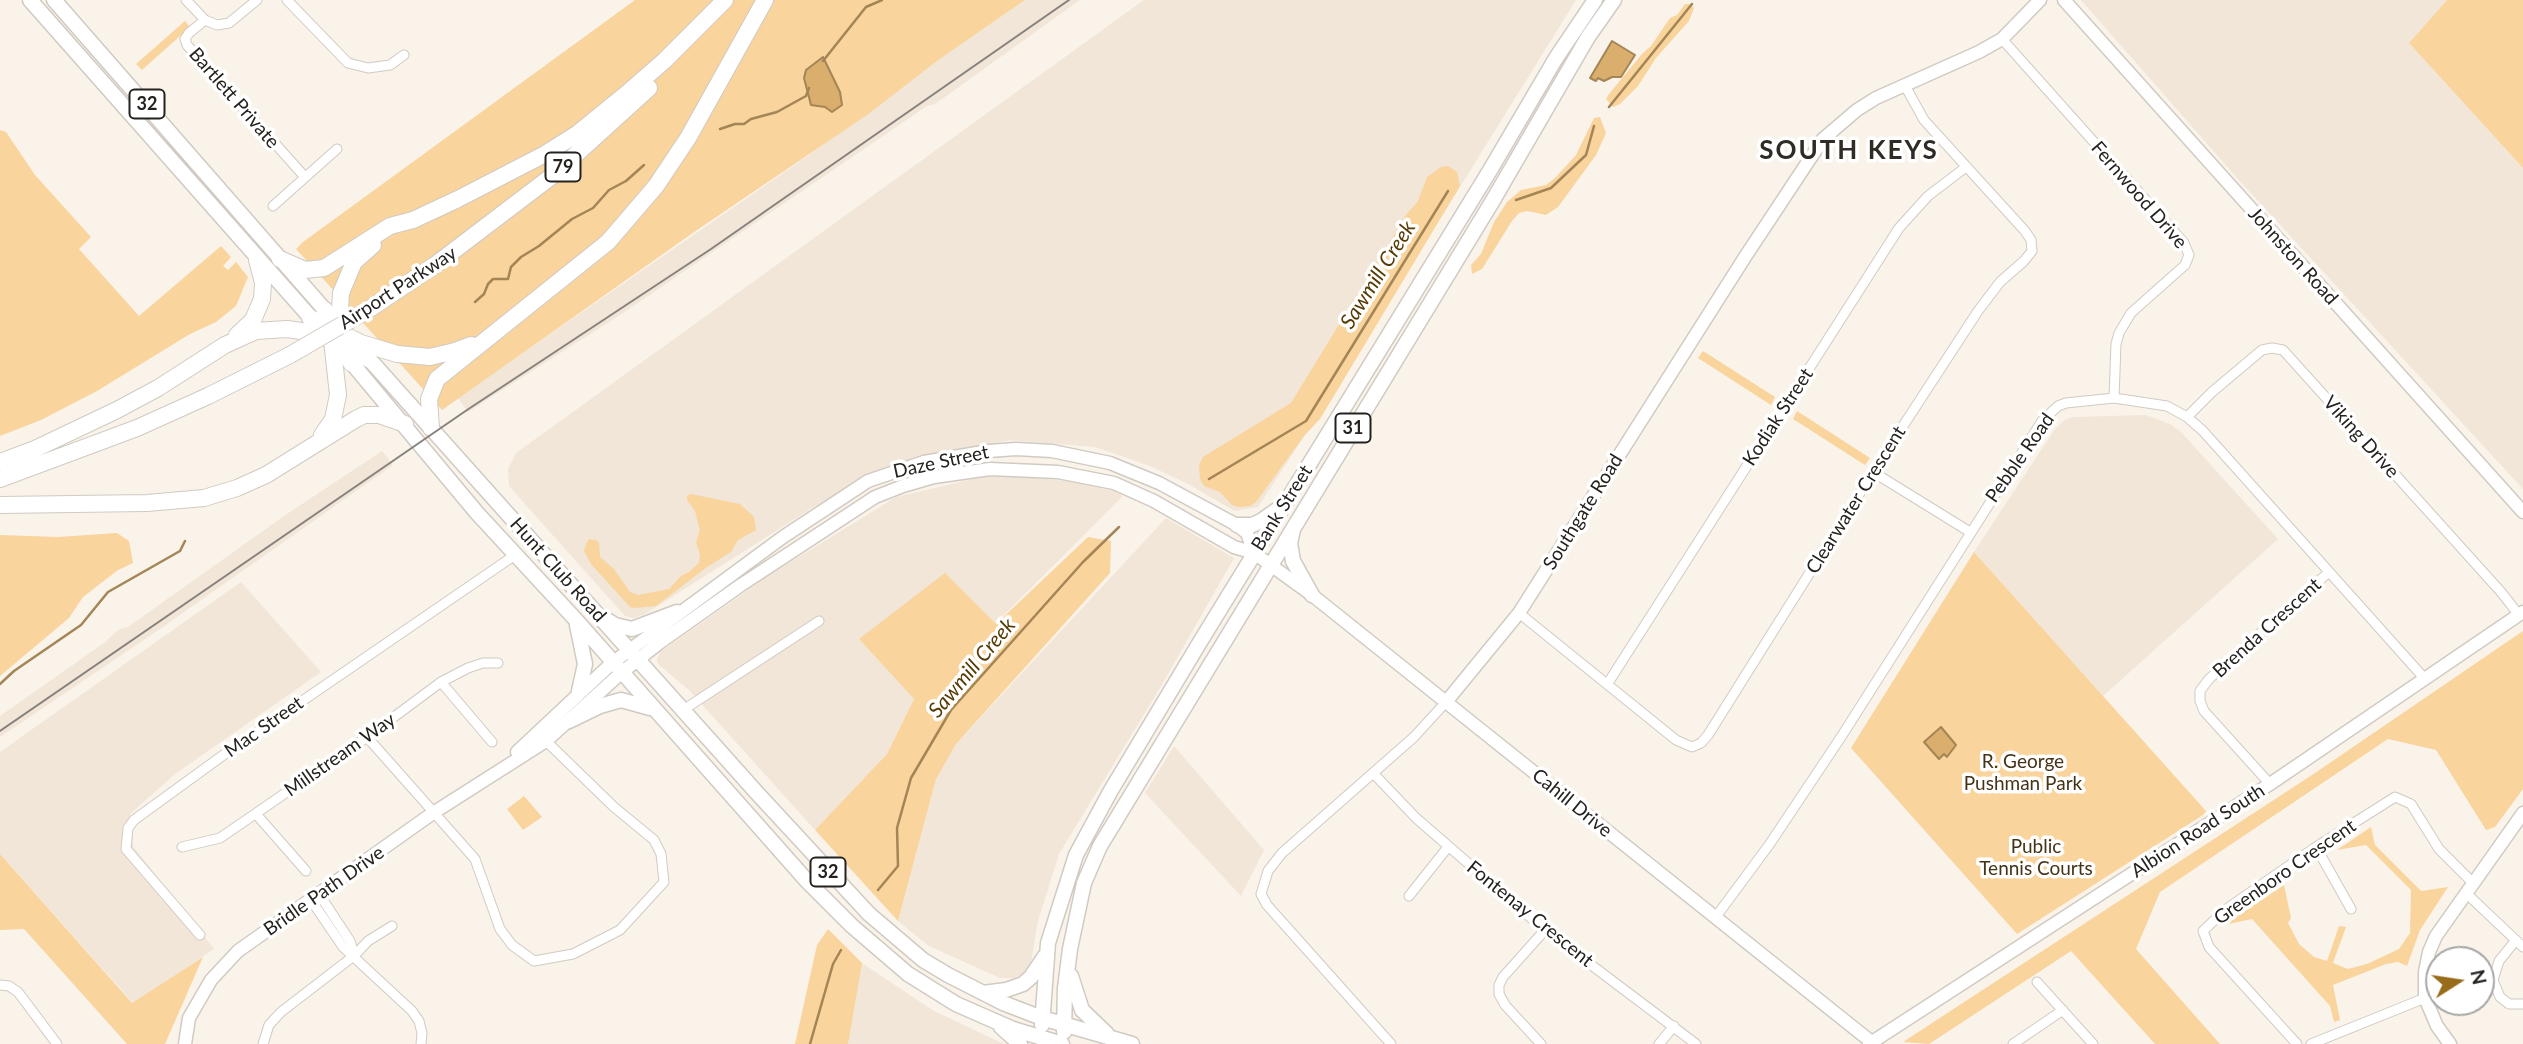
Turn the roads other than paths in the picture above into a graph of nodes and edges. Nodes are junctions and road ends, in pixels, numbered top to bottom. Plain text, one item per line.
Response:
1 (30, 0) edge
2 (54, 0) edge
3 (186, 0) edge
4 (257, 0) edge
5 (287, 0) edge
6 (725, 0) edge
7 (733, 0) edge
8 (765, 0) edge
9 (1595, 0) edge
10 (1615, 0) edge
11 (2040, 0) edge
12 (2064, 0) edge
13 (205, 20) junction
14 (2002, 38) junction
15 (404, 55) dead end
16 (1904, 85) junction
17 (337, 149) dead end
18 (1966, 167) junction
19 (1489, 172) junction
20 (304, 176) junction
21 (1502, 182) junction
22 (273, 206) dead end
23 (413, 220) junction
24 (280, 258) junction
25 (257, 260) junction
26 (318, 314) junction
27 (506, 324) junction
28 (339, 335) junction
29 (225, 345) junction
30 (368, 359) joint
31 (351, 363) joint
32 (2114, 398) junction
33 (2187, 417) junction
34 (405, 424) junction
35 (431, 428) junction
36 (314, 445) junction
37 (989, 451) junction
38 (0, 462) edge
39 (990, 469) junction
40 (1873, 472) junction
41 (0, 479) edge
42 (868, 481) junction
43 (875, 497) junction
44 (1185, 497) junction
45 (1284, 504) junction
46 (0, 505) edge
47 (2523, 512) edge
48 (1177, 513) junction
49 (1295, 522) junction
50 (1237, 526) junction
51 (1970, 532) junction
52 (783, 537) junction
53 (794, 551) junction
54 (1254, 553) junction
55 (515, 555) junction
56 (1270, 564) junction
57 (2329, 572) junction
58 (1312, 595) junction
59 (677, 612) junction
60 (1519, 613) junction
61 (2521, 614) edge
62 (599, 615) junction
63 (576, 620) junction
64 (820, 621) dead end
65 (1200, 642) junction
66 (633, 654) junction
67 (1216, 654) junction
68 (498, 663) dead end
69 (616, 668) junction
70 (2425, 679) junction
71 (441, 682) junction
72 (1608, 683) junction
73 (579, 691) junction
74 (1446, 702) junction
75 (653, 709) junction
76 (683, 710) junction
77 (569, 720) junction
78 (367, 737) junction
79 (546, 741) junction
80 (492, 742) dead end
81 (1127, 765) junction
82 (500, 768) junction
83 (1373, 773) junction
84 (1142, 776) junction
85 (2270, 784) junction
86 (433, 813) junction
87 (2523, 813) edge
88 (256, 814) junction
89 (2316, 846) junction
90 (1448, 847) junction
91 (182, 848) dead end
92 (306, 871) dead end
93 (1069, 875) junction
94 (1084, 883) junction
95 (2469, 888) junction
96 (1409, 896) dead end
97 (315, 897) junction
98 (2351, 909) dead end
99 (1715, 918) junction
100 (392, 926) dead end
101 (1545, 930) junction
102 (200, 935) dead end
103 (2520, 943) edge
104 (905, 946) junction
105 (2432, 946) edge
106 (355, 955) junction
107 (1046, 955) junction
108 (892, 961) junction
109 (1068, 964) junction
110 (2425, 968) edge
111 (2037, 982) dead end
112 (0, 985) edge
113 (983, 993) junction
114 (2425, 998) joint
115 (2523, 1004) edge
116 (2063, 1010) junction
117 (2433, 1016) edge
118 (1041, 1018) junction
119 (994, 1022) junction
120 (1063, 1024) junction
121 (1674, 1026) junction
122 (1111, 1038) junction
123 (1043, 1041) edge
124 (1872, 1043) edge
125 (57, 1044) edge
126 (185, 1044) edge
127 (263, 1044) edge
128 (421, 1044) edge
129 (1020, 1044) edge
130 (1064, 1044) edge
131 (1132, 1044) edge
132 (1391, 1044) edge
133 (1541, 1044) edge
134 (1659, 1044) edge
135 (1696, 1044) edge
136 (2013, 1044) edge
137 (2093, 1044) edge
138 (2297, 1044) edge
139 (2312, 1044) edge
140 (2450, 1044) edge

1 - 25 main road, 32
2 - 24 main road, 32
3 - 13 street
4 - 13 street
5 - 15 street
6 - 23 highway
7 - 41 highway, Airport Parkway / 79, bridge
8 - 27 highway
9 - 19 main road, Bank Street / 31
10 - 21 main road, Bank Street / 31
11 - 14 street, Southgate Road
12 - 47 street, Johnston Road
13 - 20 street, Bartlett Private
14 - 16 street, Southgate Road
14 - 32 street, Fernwood Drive
16 - 18 street, Clearwater Crescent
16 - 60 street, Southgate Road
17 - 20 street
18 - 40 street, Clearwater Crescent
18 - 72 street, Kodiak Street
19 - 21 main road
19 - 45 main road, Bank Street / 31
20 - 22 street
21 - 49 main road, Bank Street / 31
23 - 24 highway
23 - 28 highway
24 - 26 main road, 32
25 - 26 main road, 32
25 - 29 highway
26 - 28 highway
27 - 28 highway
27 - 35 highway
28 - 29 highway
28 - 30 highway
28 - 31 highway
28 - 36 highway
29 - 38 highway
30 - 35 main road, Hunt Club Road / 32
31 - 34 main road, Hunt Club Road / 32
32 - 33 street, Pebble Road
32 - 51 street, Pebble Road
33 - 57 street, Pebble Road
33 - 61 street, Viking Drive
34 - 36 highway
34 - 55 main road, Hunt Club Road / 32
35 - 62 main road, Hunt Club Road / 32
36 - 46 highway
37 - 39 street
37 - 42 street, Daze Street
37 - 44 street, Daze Street
39 - 43 street, Daze Street
39 - 48 street, Daze Street
40 - 51 street
40 - 72 street, Clearwater Crescent
42 - 43 street
42 - 52 street, Daze Street
43 - 53 street, Daze Street
44 - 48 street
44 - 50 street, Daze Street
45 - 50 main road
45 - 54 main road, Bank Street / 31
48 - 54 street, Daze Street
49 - 56 main road, Bank Street / 31
49 - 58 main road
50 - 54 street, Daze Street
51 - 99 street, Pebble Road
52 - 53 street
52 - 59 street, Daze Street
53 - 66 street, Daze Street
54 - 56 street, Daze Street
54 - 65 main road, Bank Street / 31
55 - 63 main road, Hunt Club Road / 32
55 - 102 street, Mac Street
56 - 58 street, Cahill Drive
56 - 67 main road, Bank Street / 31
57 - 70 street, Pebble Road
57 - 85 street, Brenda Crescent
58 - 74 street, Cahill Drive
59 - 62 main road
59 - 66 street, Daze Street
60 - 72 street, Clearwater Crescent
60 - 74 street, Southgate Road
61 - 70 street, Albion Road South
62 - 66 main road, Hunt Club Road / 32
63 - 69 main road, Hunt Club Road / 32
63 - 73 main road
64 - 76 street
65 - 67 main road
65 - 81 main road, Bank Street / 31
66 - 69 street, Daze Street
66 - 76 main road, Hunt Club Road / 32
67 - 84 main road, Bank Street / 31
68 - 71 street, Millstream Way
69 - 73 street, Bridle Path Drive
69 - 75 main road, Hunt Club Road / 32
69 - 77 street, Bridle Path Drive
70 - 85 street, Albion Road South
71 - 78 street, Millstream Way
71 - 80 street
73 - 82 street, Bridle Path Drive
74 - 83 street, Southgate Road
74 - 99 street, Cahill Drive
75 - 77 main road
75 - 108 main road, Hunt Club Road / 32
76 - 104 main road, Hunt Club Road / 32
77 - 79 street, Bridle Path Drive
78 - 86 street
78 - 88 street, Millstream Way
79 - 82 street, Bridle Path Drive
79 - 86 street
81 - 84 main road
81 - 93 main road, Bank Street / 31
82 - 86 street, Bridle Path Drive
83 - 90 street, Fontenay Crescent
83 - 132 street, Southgate Road
84 - 94 main road, Bank Street / 31
85 - 124 street, Albion Road South
86 - 97 street, Bridle Path Drive
87 - 95 street
88 - 91 street, Millstream Way
88 - 92 street
89 - 95 street, Greenboro Crescent
89 - 98 street
89 - 138 street, Greenboro Crescent
90 - 96 street
90 - 101 street, Fontenay Crescent
93 - 94 main road
93 - 107 main road, Bank Street / 31
94 - 109 main road, Bank Street / 31
95 - 103 street
95 - 105 street
97 - 106 street
97 - 126 street, Bridle Path Drive
99 - 124 street, Cahill Drive
100 - 106 street
101 - 121 street, Fontenay Crescent
101 - 133 street
103 - 115 street
104 - 108 main road
104 - 113 main road, Hunt Club Road / 32
106 - 127 street
106 - 128 street
107 - 113 main road
107 - 118 main road, Bank Street / 31
108 - 119 main road, Hunt Club Road / 32
109 - 120 main road, Bank Street / 31
109 - 122 main road
110 - 114 street
111 - 116 street
112 - 125 street
113 - 118 main road, Hunt Club Road / 32
114 - 139 street
116 - 136 street
116 - 137 street
117 - 140 street
118 - 120 main road, Hunt Club Road / 32
118 - 123 main road, Bank Street / 31
119 - 123 main road, Hunt Club Road / 32
119 - 129 main road
120 - 122 main road, Hunt Club Road / 32
120 - 130 main road, Bank Street / 31
121 - 134 street
121 - 135 street, Fontenay Crescent
122 - 131 main road, Hunt Club Road / 32
123 - 130 main road, Hunt Club Road / 32

